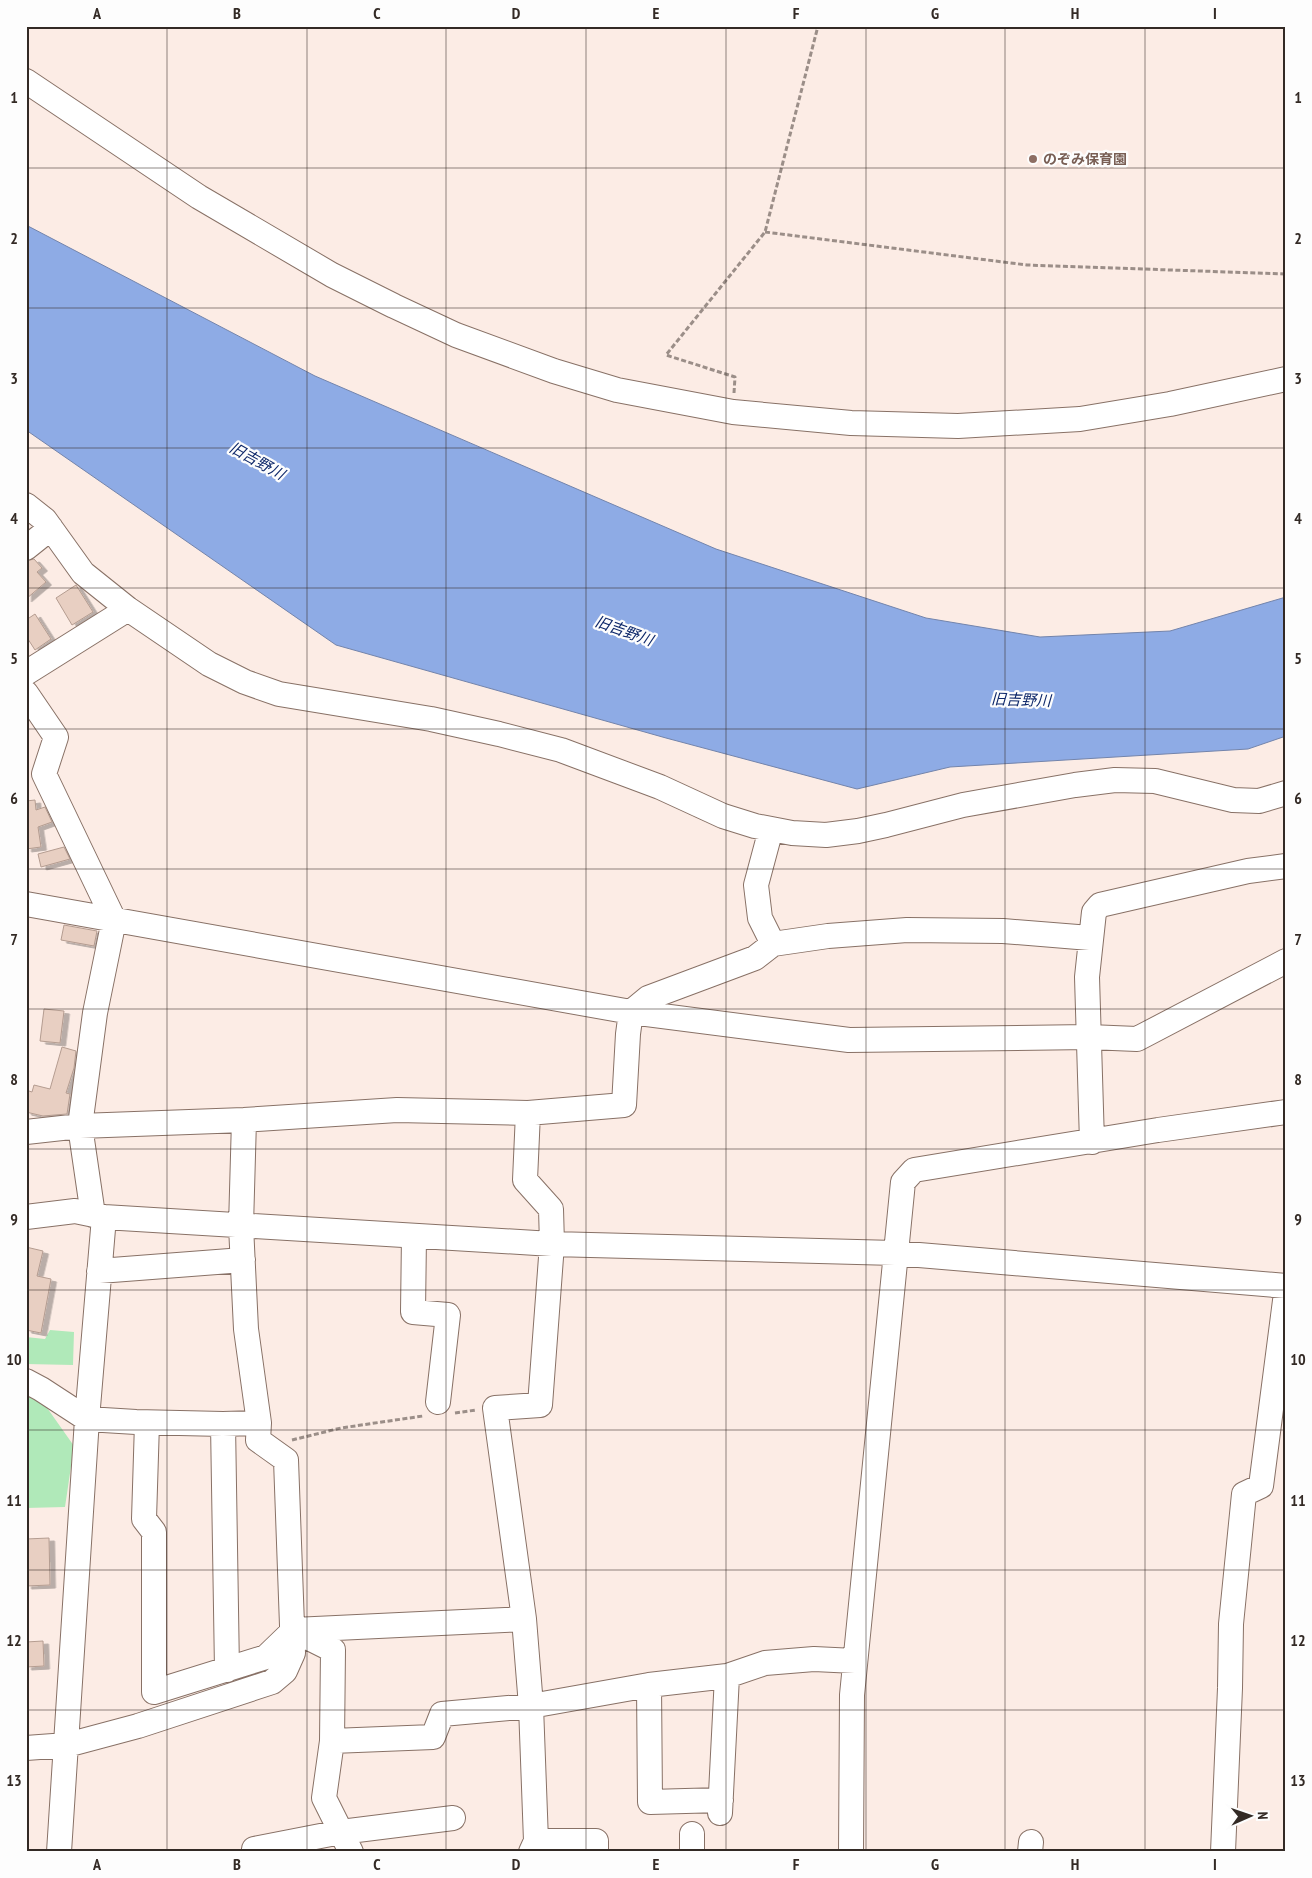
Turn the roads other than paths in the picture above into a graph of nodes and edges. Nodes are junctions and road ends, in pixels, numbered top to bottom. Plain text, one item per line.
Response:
1 (26, 80) edge
2 (1286, 379) edge
3 (26, 505) edge
4 (51, 528) junction
5 (26, 548) edge
6 (128, 609) junction
7 (26, 673) edge
8 (26, 693) edge
9 (1285, 797) edge
10 (771, 829) junction
11 (1286, 866) edge
12 (26, 904) edge
13 (114, 920) junction
14 (1090, 938) junction
15 (773, 944) junction
16 (1286, 961) edge
17 (631, 1012) junction
18 (1089, 1037) junction
19 (1286, 1112) edge
20 (528, 1113) junction
21 (244, 1120) junction
22 (80, 1126) junction
23 (26, 1132) edge
24 (1092, 1142) junction
25 (98, 1216) junction
26 (26, 1217) edge
27 (241, 1226) junction
28 (414, 1236) junction
29 (552, 1244) junction
30 (895, 1253) junction
31 (243, 1260) junction
32 (99, 1271) junction
33 (1286, 1286) edge
34 (1286, 1293) edge
35 (26, 1380) edge
36 (439, 1410) road end
37 (86, 1419) junction
38 (147, 1422) junction
39 (259, 1423) junction
40 (222, 1424) junction
41 (524, 1619) junction
42 (294, 1630) junction
43 (855, 1661) junction
44 (227, 1670) junction
45 (727, 1676) junction
46 (649, 1685) junction
47 (531, 1706) junction
48 (332, 1741) junction
49 (67, 1745) junction
50 (26, 1748) edge
51 (453, 1818) dead end
52 (346, 1842) edge
53 (533, 1846) edge
54 (254, 1849) dead end
55 (59, 1852) edge
56 (596, 1852) edge
57 (851, 1852) edge
58 (1223, 1852) edge

1 - 2 street
3 - 4 street
4 - 5 street
4 - 6 street
6 - 7 street
6 - 10 street
8 - 13 street
9 - 10 street
10 - 15 street
11 - 14 street
12 - 13 street
13 - 17 street
13 - 22 street
14 - 15 street
14 - 18 street
15 - 17 street
16 - 18 street
17 - 18 street
17 - 20 street
18 - 24 street
19 - 24 street
20 - 21 street
20 - 29 street
21 - 22 street
21 - 27 street
22 - 23 street
22 - 25 street
24 - 30 street
25 - 26 street
25 - 27 street
25 - 32 street
27 - 28 street
27 - 31 street
28 - 29 street
28 - 36 street
29 - 30 street
29 - 41 street
30 - 33 street
30 - 43 street
31 - 32 street
31 - 39 street
32 - 37 street
34 - 58 street
35 - 37 street
37 - 38 street
37 - 49 street
38 - 40 street
38 - 44 street
39 - 40 street
39 - 42 street
40 - 44 street
41 - 42 street
41 - 47 street
42 - 44 street
42 - 48 street
42 - 49 street
43 - 45 street
43 - 57 street
45 - 46 street
45 - 46 street
46 - 47 street
47 - 48 street
47 - 53 street
48 - 52 street
49 - 50 street
49 - 55 street
51 - 52 street
52 - 54 street
53 - 56 street

